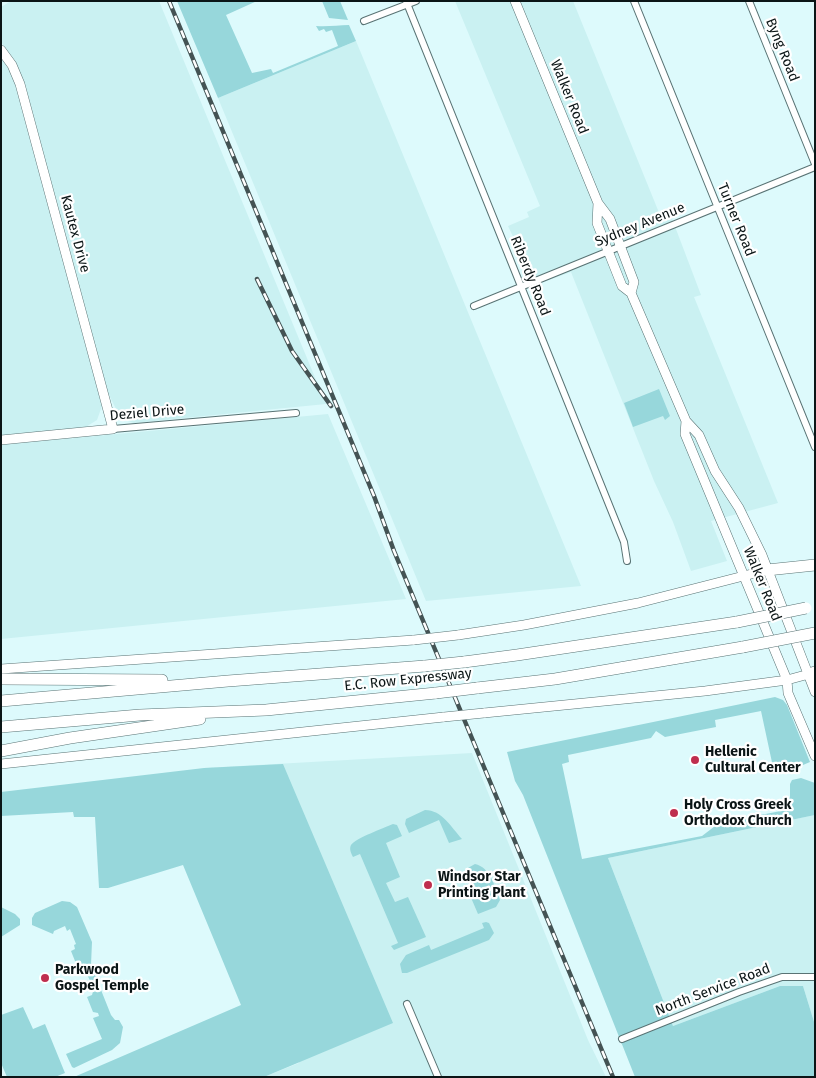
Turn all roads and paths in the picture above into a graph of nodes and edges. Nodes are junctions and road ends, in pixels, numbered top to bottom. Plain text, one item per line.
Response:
1 (416, 1) edge
2 (515, 1) edge
3 (634, 1) edge
4 (749, 1) edge
5 (406, 3) edge
6 (364, 21) dead end
7 (1, 50) edge
8 (815, 166) edge
9 (598, 203) junction
10 (717, 207) junction
11 (620, 246) junction
12 (608, 251) junction
13 (520, 286) junction
14 (631, 292) junction
15 (474, 306) dead end
16 (296, 413) dead end
17 (686, 421) junction
18 (113, 429) junction
19 (1, 440) edge
20 (815, 447) edge
21 (627, 561) dead end
22 (815, 565) edge
23 (767, 570) junction
24 (742, 576) junction
25 (811, 607) edge
26 (815, 633) edge
27 (1, 669) edge
28 (812, 673) edge
29 (1, 679) edge
30 (228, 680) junction
31 (787, 680) junction
32 (815, 692) edge
33 (1, 701) edge
34 (266, 710) junction
35 (1, 727) edge
36 (1, 750) edge
37 (815, 756) edge
38 (1, 764) edge
39 (815, 977) edge
40 (407, 1004) dead end
41 (622, 1039) dead end
42 (438, 1077) edge

1 - 5 street
2 - 9 main road, Walker Road
3 - 10 street, Turner Road
4 - 8 street, Byng Road
5 - 6 street
5 - 13 street, Riberdy Road
7 - 18 main road, Kautex Drive
8 - 10 street, Sydney Avenue
9 - 11 main road, Walker Road
9 - 12 main road, Walker Road
10 - 11 street, Sydney Avenue
10 - 20 street, Turner Road
11 - 12 street, Sydney Avenue
11 - 14 main road, Walker Road
12 - 13 street, Sydney Avenue
12 - 14 main road, Walker Road
13 - 15 street, Sydney Avenue
13 - 21 street, Riberdy Road
14 - 17 main road, Walker Road
16 - 18 street, Deziel Drive
17 - 23 main road, Walker Road
17 - 24 main road, Walker Road
18 - 19 main road, Deziel Drive
22 - 23 highway
23 - 24 main road
23 - 28 main road, Walker Road
24 - 27 main road, bridge
24 - 31 main road, Walker Road
25 - 30 highway, E.C. Row Expressway, bridge
26 - 34 highway, E.C. Row Expressway, bridge
28 - 31 main road
28 - 32 main road, Walker Road
29 - 30 highway
30 - 33 highway, E.C. Row Expressway
31 - 37 main road, Walker Road
31 - 38 main road, bridge
34 - 35 highway, E.C. Row Expressway
34 - 36 highway
39 - 41 street, North Service Road
40 - 42 street

